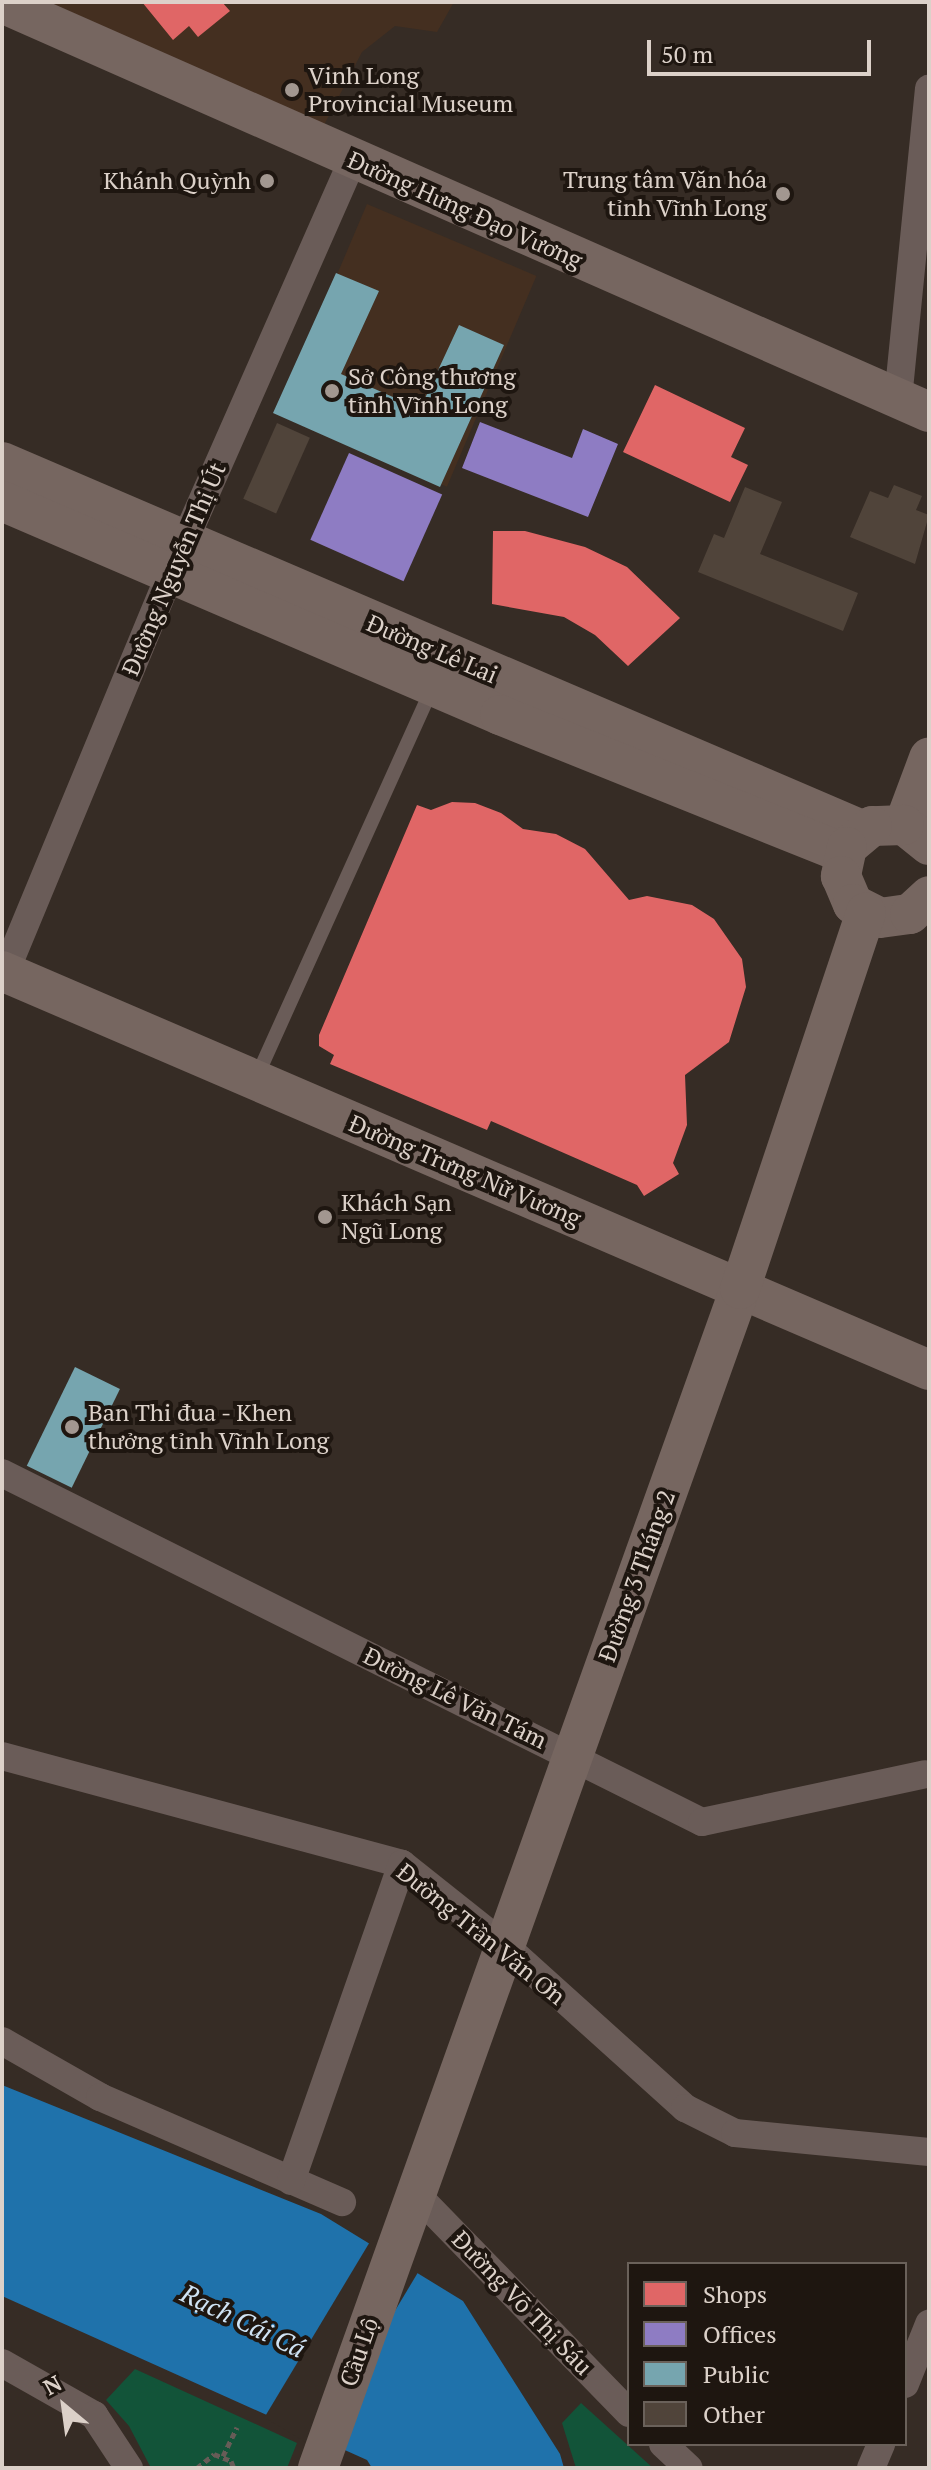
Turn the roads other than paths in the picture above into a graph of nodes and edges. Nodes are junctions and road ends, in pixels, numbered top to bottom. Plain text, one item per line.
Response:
1 (2, 3) edge
2 (929, 89) edge
3 (352, 161) junction
4 (913, 406) edge
5 (2, 462) edge
6 (2, 501) edge
7 (177, 559) junction
8 (434, 685) junction
9 (929, 758) edge
10 (917, 835) edge
11 (854, 842) junction
12 (925, 907) edge
13 (866, 913) junction
14 (3, 974) edge
15 (255, 1080) junction
16 (740, 1289) junction
17 (929, 1370) edge
18 (2, 1473) edge
19 (2, 1756) edge
20 (572, 1756) junction
21 (928, 1773) edge
22 (402, 1864) junction
23 (504, 1945) junction
24 (2, 2041) edge
25 (929, 2152) edge
26 (291, 2181) junction
27 (415, 2193) junction
28 (342, 2202) dead end
29 (399, 2237) joint
30 (929, 2324) edge
31 (2, 2363) edge
32 (907, 2379) edge
33 (627, 2411) edge
34 (665, 2446) edge
35 (880, 2446) edge
36 (129, 2468) edge
37 (318, 2468) edge
38 (689, 2468) edge
39 (871, 2468) edge

1 - 3 street, Đường Hưng Đạo Vương
2 - 4 street
3 - 4 street, Đường Hưng Đạo Vương
3 - 7 street, Đường Nguyễn Thị Út
5 - 7 street, Đường Lê Lai
6 - 7 street, Đường Lê Lai
7 - 8 street, Đường Lê Lai
7 - 11 street, Đường Lê Lai
7 - 14 street, Đường Nguyễn Thị Út
8 - 11 street, Đường Lê Lai
8 - 15 lane
9 - 10 street
10 - 11 street
11 - 13 street
12 - 13 street
13 - 16 street, Đường 3 Tháng 2
14 - 15 street, Đường Trưng Nữ Vương
15 - 16 street, Đường Trưng Nữ Vương
16 - 17 street, Đường Trưng Nữ Vương
16 - 20 street, Đường 3 Tháng 2
18 - 20 street, Đường Lê Văn Tám
19 - 22 street, Đường Trần Văn Ơn
20 - 21 street, Đường Lê Văn Tám
20 - 23 street, Đường 3 Tháng 2
22 - 23 street, Đường Trần Văn Ơn
22 - 26 street
23 - 25 street, Đường Trần Văn Ơn
23 - 27 street, Đường 3 Tháng 2
24 - 26 street
26 - 28 street
27 - 29 street, Đường 3 Tháng 2
27 - 33 street, Đường Võ Thị Sáu
29 - 37 street, Cầu Lộ
30 - 32 street
31 - 36 street
34 - 38 street
35 - 39 street

